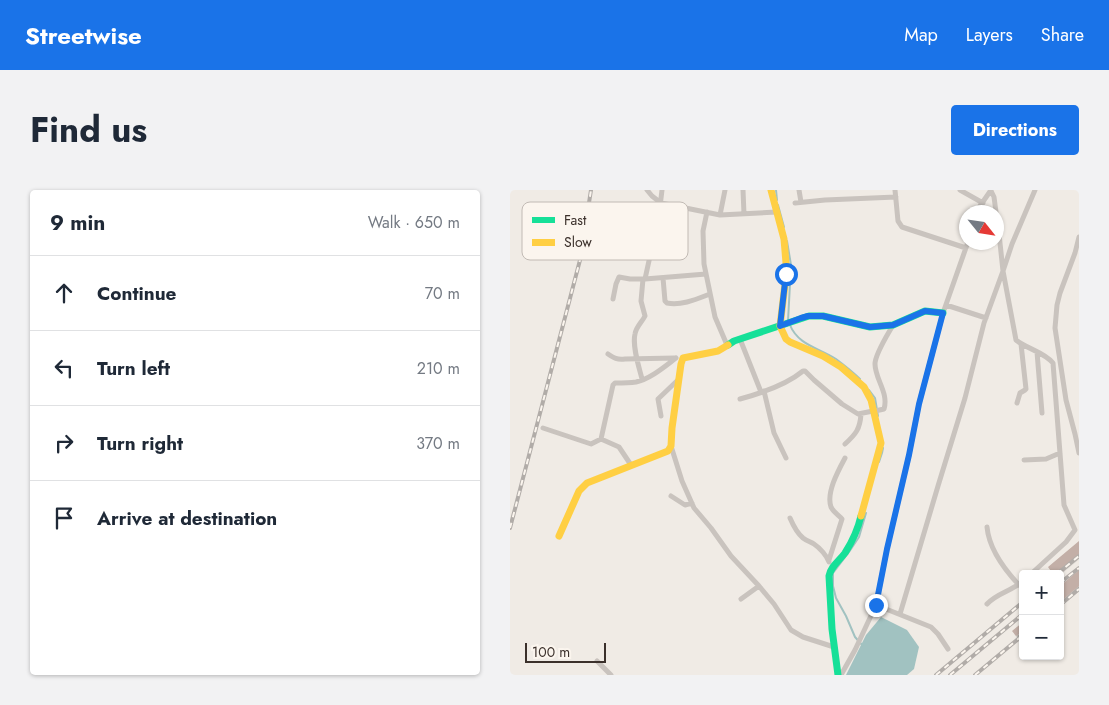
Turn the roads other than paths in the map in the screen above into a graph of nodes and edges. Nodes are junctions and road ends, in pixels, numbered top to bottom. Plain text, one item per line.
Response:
1 (647, 190) edge
2 (725, 190) edge
3 (743, 190) edge
4 (771, 190) edge
5 (799, 190) edge
6 (896, 190) edge
7 (960, 190) edge
8 (991, 190) edge
9 (1035, 190) edge
10 (896, 197) junction
11 (660, 202) edge
12 (982, 203) joint
13 (995, 205) edge
14 (688, 208) edge
15 (708, 212) junction
16 (777, 212) junction
17 (720, 214) junction
18 (744, 214) junction
19 (1079, 236) edge
20 (959, 243) edge
21 (965, 250) edge
22 (1000, 250) edge
23 (648, 260) edge
24 (1003, 271) junction
25 (706, 274) junction
26 (663, 278) junction
27 (644, 279) junction
28 (710, 294) junction
29 (613, 299) dead end
30 (946, 305) junction
31 (943, 313) junction
32 (986, 318) junction
33 (783, 325) junction
34 (893, 325) junction
35 (740, 339) junction
36 (1021, 344) junction
37 (727, 345) junction
38 (1037, 352) junction
39 (608, 354) dead end
40 (679, 358) junction
41 (636, 359) junction
42 (642, 379) junction
43 (679, 379) junction
44 (763, 392) junction
45 (740, 399) dead end
46 (1017, 403) dead end
47 (876, 410) junction
48 (1042, 413) dead end
49 (861, 414) junction
50 (661, 416) dead end
51 (543, 428) dead end
52 (601, 439) junction
53 (845, 444) dead end
54 (671, 446) junction
55 (1060, 453) junction
56 (1079, 453) edge
57 (786, 458) dead end
58 (844, 458) dead end
59 (1024, 460) dead end
60 (631, 465) junction
61 (671, 496) dead end
62 (692, 503) junction
63 (790, 518) dead end
64 (987, 527) dead end
65 (559, 536) dead end
66 (829, 560) junction
67 (830, 570) junction
68 (1035, 570) edge
69 (1019, 581) edge
70 (1019, 584) edge
71 (759, 586) junction
72 (741, 599) dead end
73 (987, 604) dead end
74 (876, 605) junction
75 (900, 614) junction
76 (834, 647) junction
77 (948, 649) dead end
78 (597, 661) dead end
79 (611, 675) edge
80 (839, 675) edge

1 - 11 street
2 - 17 street
3 - 18 street
4 - 16 street
5 - 10 street
6 - 10 street
7 - 12 street
8 - 12 street
8 - 13 street
9 - 24 street
10 - 20 street
14 - 15 street
15 - 17 street
15 - 25 street
16 - 18 street
16 - 33 street
17 - 18 street
19 - 56 street
21 - 30 street
22 - 24 street
23 - 27 street
24 - 32 street
24 - 36 street
25 - 26 street
25 - 28 street
26 - 27 street
26 - 28 street
27 - 29 street
27 - 41 street
28 - 37 street
30 - 31 street
30 - 32 street
31 - 34 street
31 - 74 street
32 - 75 street
33 - 34 street
33 - 35 street
33 - 47 street
34 - 47 street
35 - 37 street
35 - 44 street
36 - 38 street
36 - 46 street
37 - 40 street
38 - 48 street
38 - 55 street
39 - 41 street
40 - 41 street
40 - 42 street
40 - 43 street
41 - 42 street
42 - 52 street
43 - 50 street
43 - 54 street
44 - 45 street
44 - 49 street
44 - 57 street
47 - 49 street
47 - 67 street
49 - 53 street
51 - 52 street
52 - 60 street
54 - 60 street
54 - 62 street
55 - 59 street
55 - 68 street
58 - 66 street
60 - 65 street
61 - 62 street
62 - 71 street
63 - 66 street
64 - 69 street
66 - 67 street
67 - 76 street
70 - 73 street
71 - 72 street
71 - 76 street
74 - 75 street
74 - 80 street
75 - 77 street
76 - 80 street
78 - 79 street

